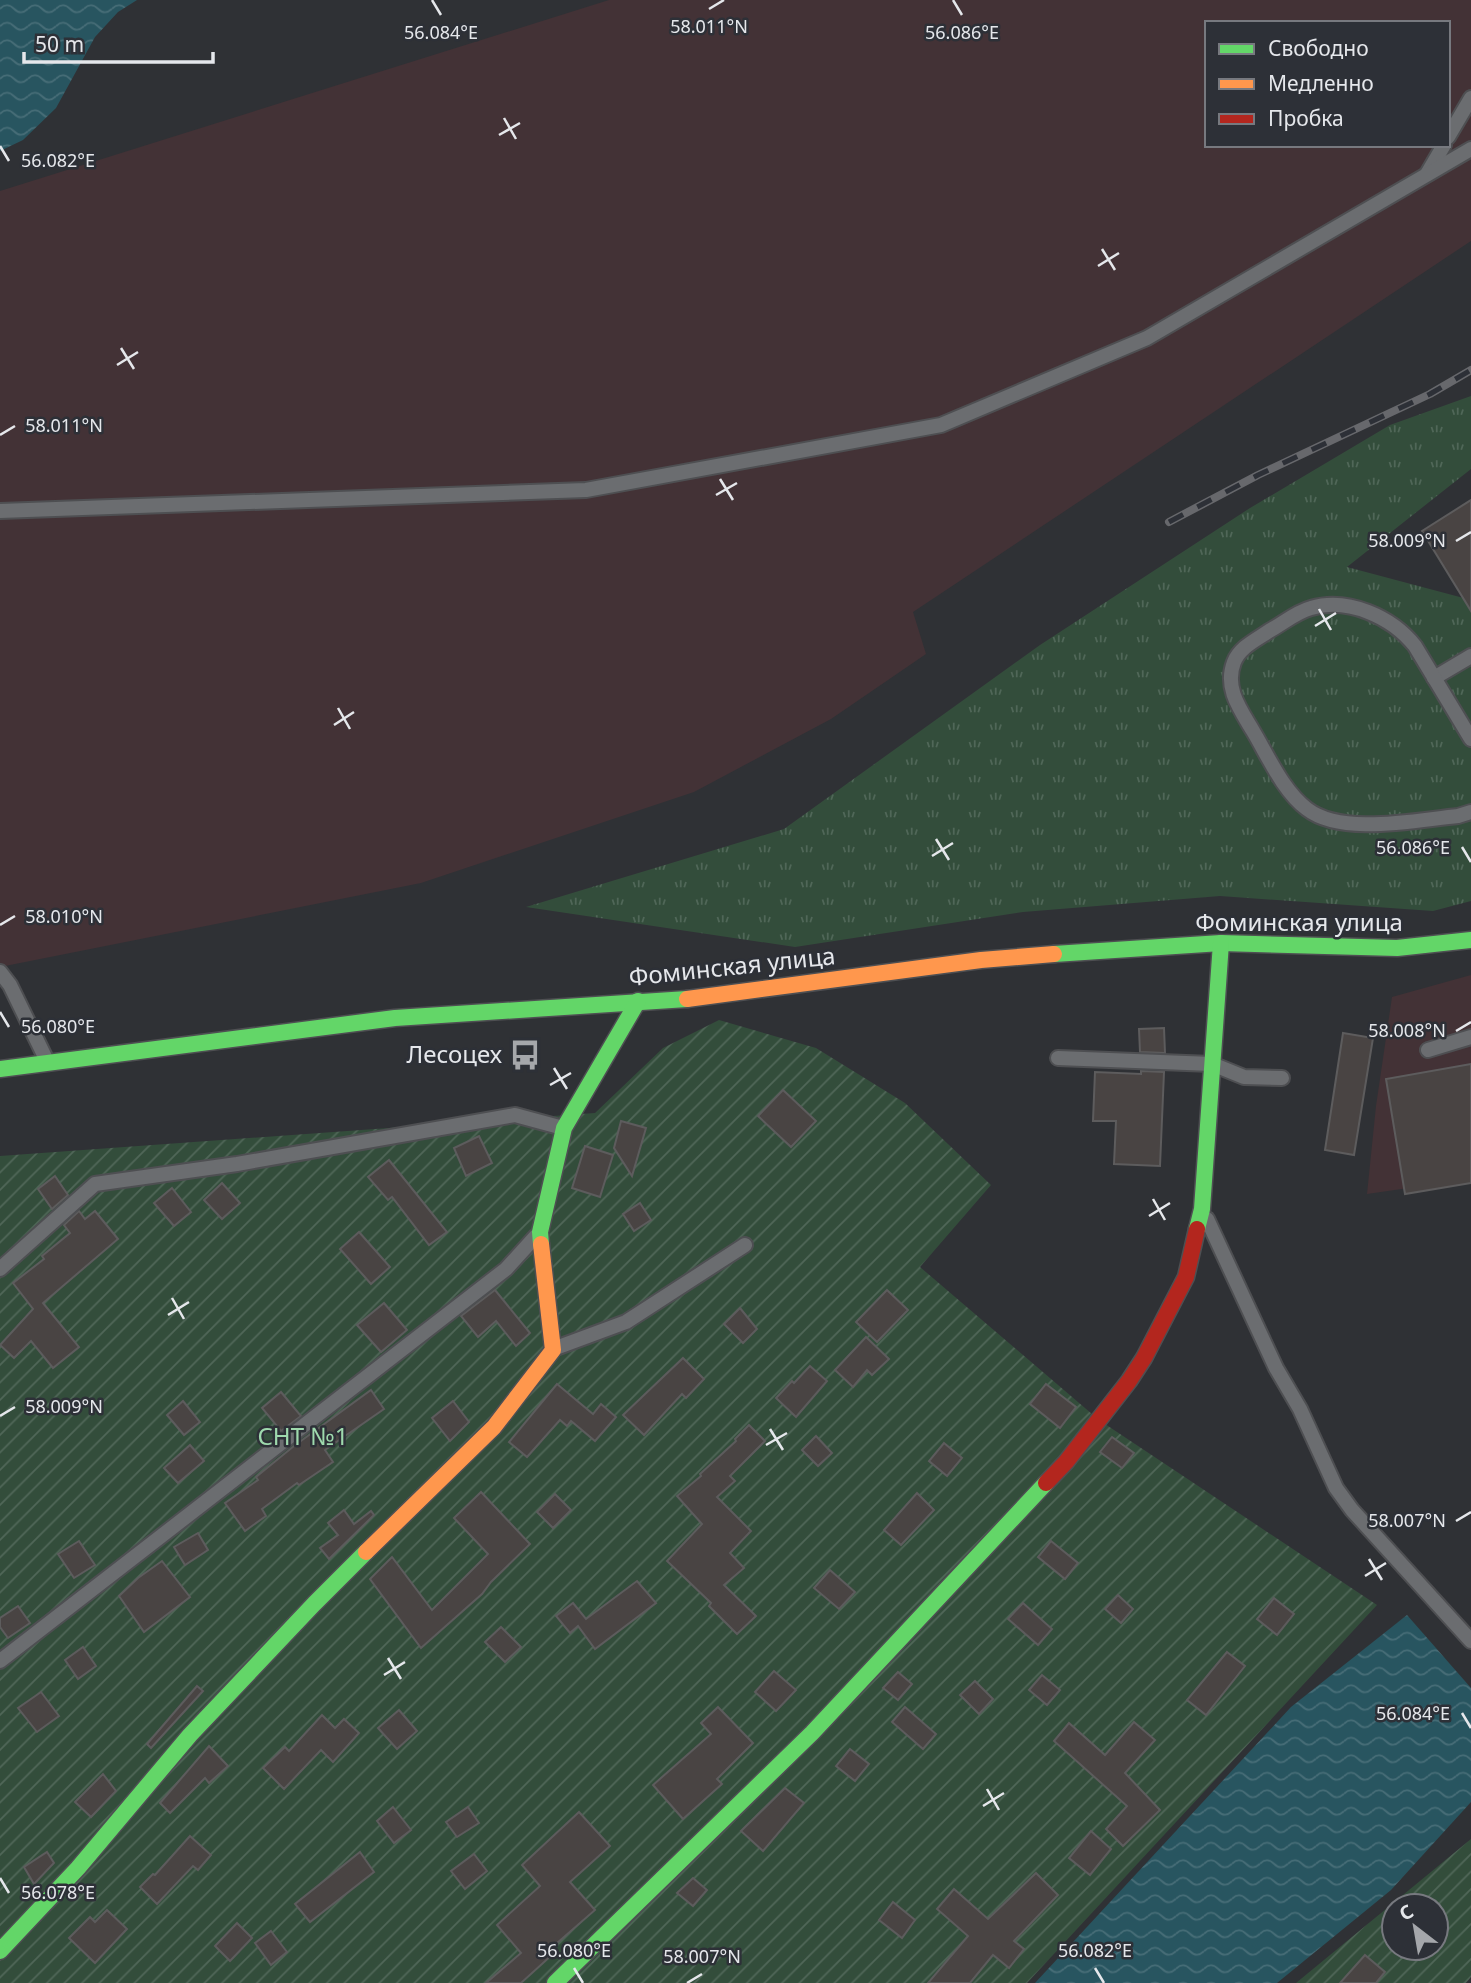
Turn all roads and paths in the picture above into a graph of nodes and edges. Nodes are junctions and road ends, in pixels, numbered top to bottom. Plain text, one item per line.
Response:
1 (1471, 98) edge
2 (1450, 135) edge
3 (1443, 147) edge
4 (1471, 149) edge
5 (1427, 175) junction
6 (0, 511) edge
7 (1471, 656) edge
8 (1434, 678) junction
9 (1471, 739) edge
10 (1471, 812) edge
11 (1471, 940) edge
12 (1221, 943) junction
13 (0, 972) edge
14 (638, 1001) junction
15 (1471, 1037) edge
16 (1428, 1050) dead end
17 (1058, 1058) dead end
18 (47, 1061) junction
19 (1212, 1064) junction
20 (0, 1069) edge
21 (1282, 1078) dead end
22 (564, 1128) junction
23 (1202, 1209) junction
24 (540, 1232) junction
25 (745, 1245) dead end
26 (0, 1269) edge
27 (553, 1350) junction
28 (1471, 1641) edge
29 (0, 1661) edge
30 (0, 1951) edge
31 (555, 1983) edge

1 - 2 lane
3 - 5 lane
4 - 5 lane
5 - 6 lane
7 - 8 lane
8 - 9 lane
8 - 10 lane
11 - 12 street, Фоминская улица
12 - 14 street, Фоминская улица
12 - 19 street
13 - 18 lane
14 - 18 street, Фоминская улица
14 - 22 street
15 - 16 lane
17 - 19 lane
18 - 20 street, Фоминская улица
19 - 21 lane
19 - 23 street
22 - 24 street
22 - 26 lane
23 - 28 lane
23 - 31 street
24 - 27 street
24 - 29 lane
25 - 27 lane
27 - 30 street

